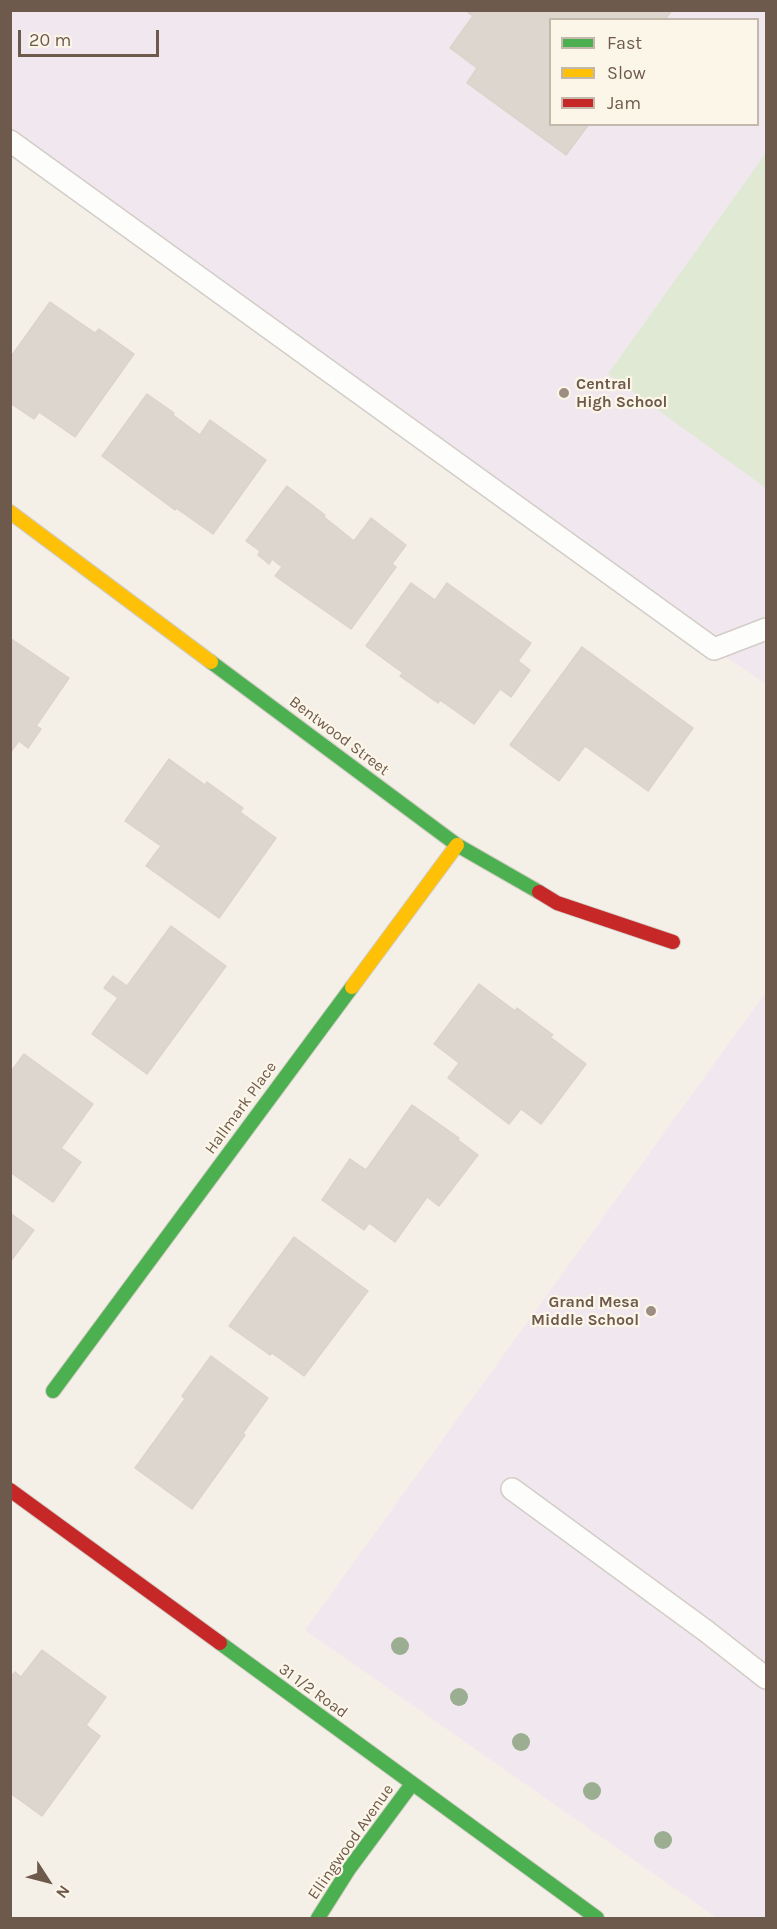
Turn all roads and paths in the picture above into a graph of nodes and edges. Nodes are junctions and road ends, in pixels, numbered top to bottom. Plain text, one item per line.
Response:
1 (10, 141) edge
2 (10, 512) edge
3 (766, 629) edge
4 (457, 845) junction
5 (673, 942) dead end
6 (53, 1391) dead end
7 (512, 1489) dead end
8 (10, 1490) edge
9 (766, 1678) edge
10 (412, 1784) junction
11 (318, 1918) edge
12 (597, 1918) edge

1 - 3 lane
2 - 4 street, Bentwood Street
4 - 5 street, Bentwood Street
4 - 6 street, Hallmark Place
7 - 9 lane
8 - 10 street, 31 1/2 Road
10 - 11 street, Ellingwood Avenue
10 - 12 street, 31 1/2 Road

